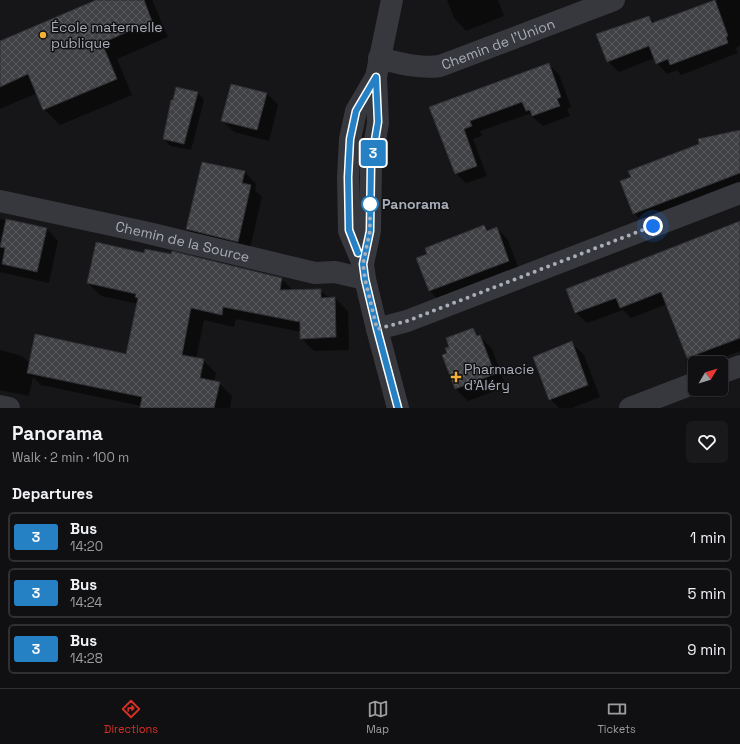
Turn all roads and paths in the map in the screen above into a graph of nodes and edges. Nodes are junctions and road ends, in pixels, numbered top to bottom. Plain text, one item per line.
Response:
1 (392, 0) edge
2 (614, 0) edge
3 (377, 67) junction
4 (740, 193) edge
5 (0, 201) edge
6 (364, 271) junction
7 (377, 329) junction
8 (740, 366) edge
9 (728, 370) edge
10 (688, 386) edge
11 (0, 406) edge
12 (395, 406) edge
13 (9, 408) edge
14 (630, 408) edge

1 - 3 street
2 - 3 street, Chemin de l'Union
3 - 6 street
4 - 7 street
5 - 6 street, Chemin de la Source
6 - 7 street
7 - 12 street
8 - 9 street
10 - 14 street
11 - 13 street

